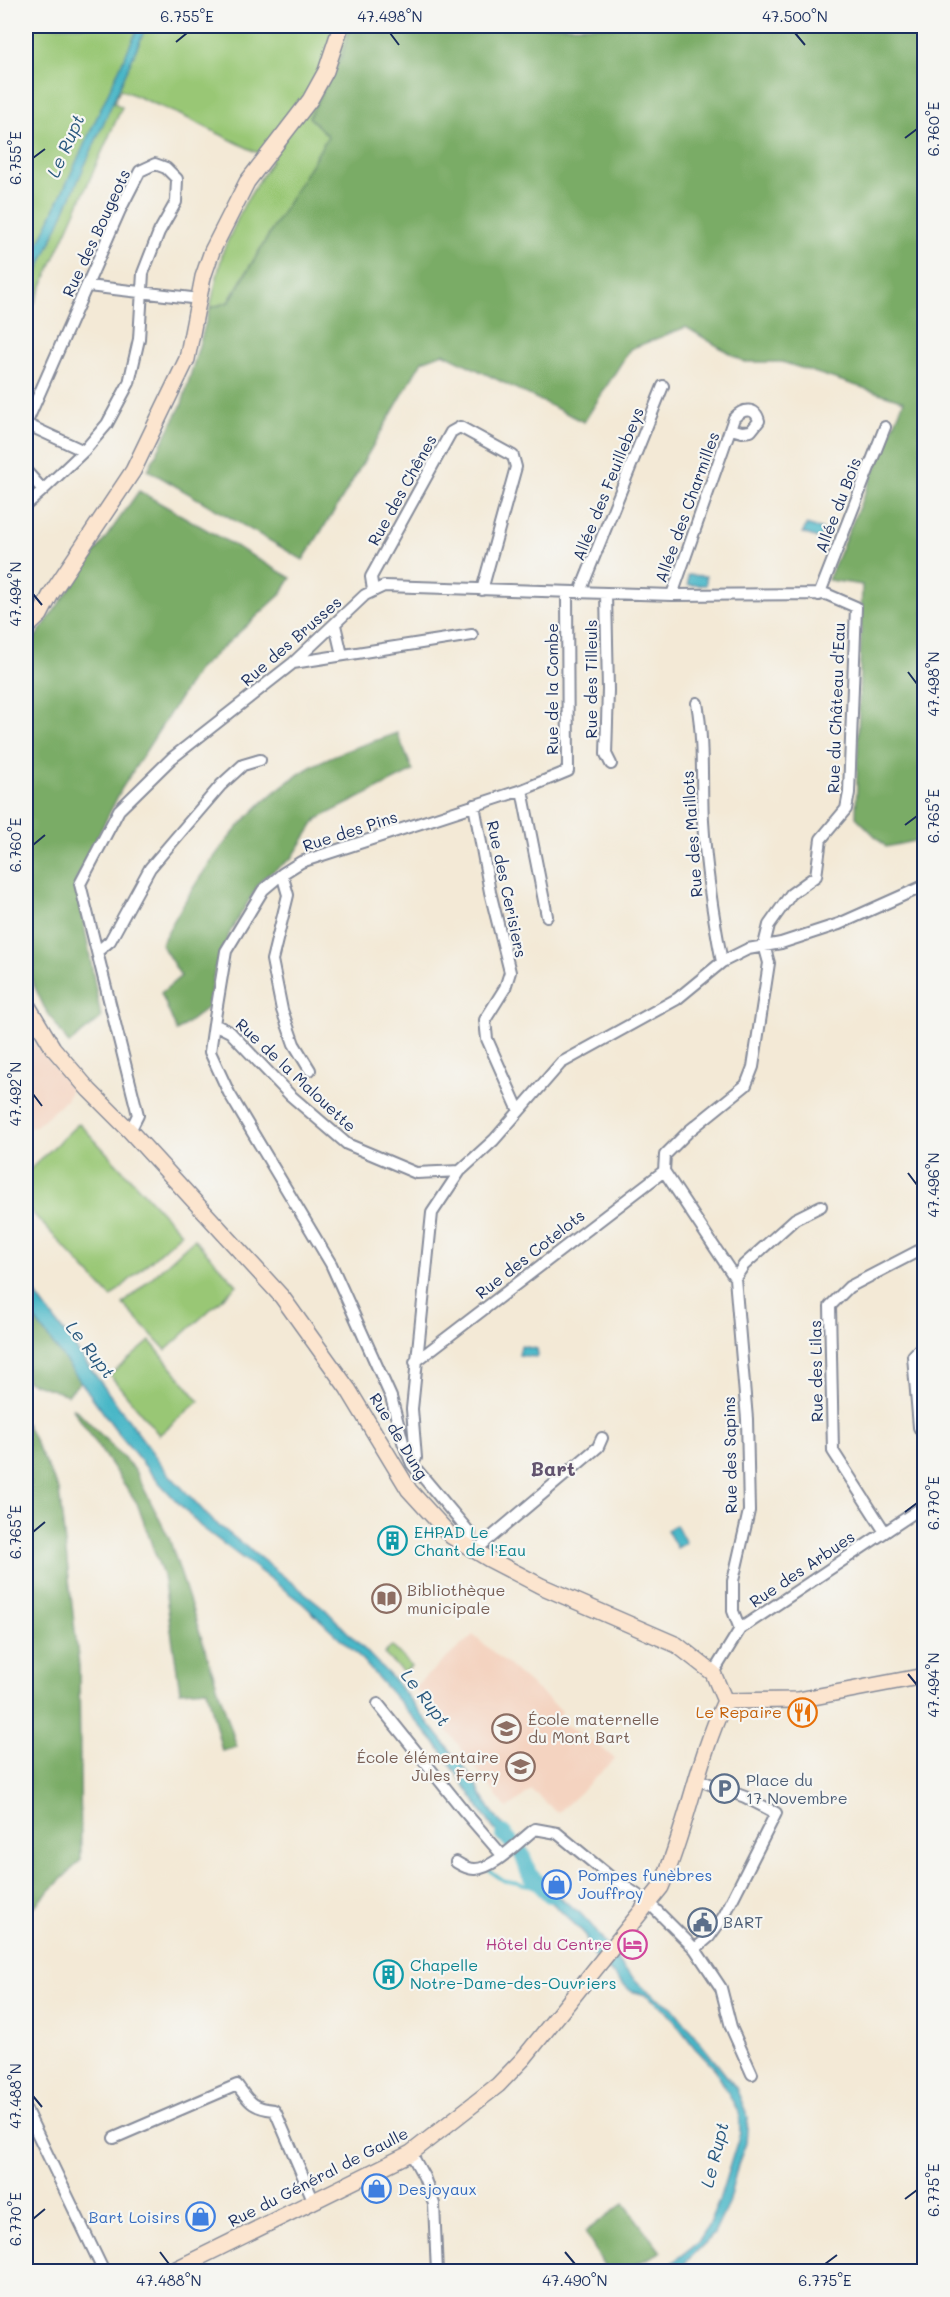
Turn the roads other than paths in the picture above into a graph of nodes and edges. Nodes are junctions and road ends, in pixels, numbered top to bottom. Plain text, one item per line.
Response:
1 (341, 26) edge
2 (88, 286) junction
3 (142, 292) junction
4 (200, 299) junction
5 (663, 387) dead end
6 (26, 424) edge
7 (885, 427) dead end
8 (731, 429) dead end
9 (84, 451) junction
10 (26, 471) edge
11 (43, 490) junction
12 (26, 505) edge
13 (373, 590) junction
14 (482, 590) junction
15 (580, 592) junction
16 (567, 593) junction
17 (606, 593) junction
18 (51, 594) junction
19 (819, 595) junction
20 (672, 596) junction
21 (26, 613) edge
22 (335, 625) junction
23 (26, 628) edge
24 (472, 635) dead end
25 (342, 655) junction
26 (293, 663) junction
27 (697, 703) dead end
28 (260, 760) dead end
29 (611, 764) dead end
30 (522, 790) junction
31 (474, 805) junction
32 (282, 874) junction
33 (924, 886) edge
34 (547, 916) dead end
35 (765, 945) junction
36 (98, 951) junction
37 (722, 962) junction
38 (26, 1003) edge
39 (214, 1024) junction
40 (310, 1070) dead end
41 (519, 1111) junction
42 (130, 1131) junction
43 (664, 1170) junction
44 (460, 1171) junction
45 (821, 1206) dead end
46 (924, 1248) edge
47 (735, 1278) junction
48 (924, 1344) edge
49 (415, 1362) junction
50 (921, 1404) edge
51 (924, 1436) edge
52 (602, 1438) dead end
53 (412, 1464) junction
54 (924, 1506) edge
55 (885, 1532) junction
56 (473, 1548) junction
57 (740, 1629) junction
58 (713, 1673) junction
59 (924, 1676) edge
60 (725, 1701) junction
61 (378, 1704) dead end
62 (696, 1779) junction
63 (506, 1853) junction
64 (456, 1862) dead end
65 (649, 1903) junction
66 (694, 1949) junction
67 (752, 2074) dead end
68 (26, 2110) edge
69 (114, 2138) dead end
70 (411, 2153) junction
71 (314, 2202) junction
72 (104, 2271) edge
73 (171, 2271) edge
74 (437, 2271) edge

1 - 4 main road
2 - 3 street
2 - 3 street, Rue des Bougeots
2 - 6 street, Rue des Bougeots
3 - 4 street
3 - 9 street, Rue des Bougeots
4 - 18 main road
5 - 15 street, Allée des Feuillebeys
6 - 9 street, Rue des Bougeots
7 - 19 street, Allée du Bois
8 - 20 street, Allée des Charmilles
9 - 11 street
10 - 11 street
11 - 12 street
13 - 14 street
13 - 14 street, Rue des Chênes
13 - 22 street, Rue des Brusses
14 - 16 street
15 - 16 street
15 - 17 street
16 - 30 street, Rue de la Combe
17 - 20 street
17 - 29 street, Rue des Tilleuls
18 - 21 main road
18 - 23 main road
19 - 20 street
19 - 35 street, Rue du Château d'Eau
22 - 25 street
22 - 26 street, Rue des Brusses
24 - 25 street
25 - 26 street
26 - 36 street, Rue des Brusses
27 - 37 street, Rue des Maillots
28 - 36 street
30 - 31 street, Rue des Pins
30 - 34 street
31 - 32 street, Rue des Pins
31 - 41 street, Rue des Cerisiers
32 - 39 street, Rue des Pins
32 - 40 street
33 - 35 street
35 - 37 street
35 - 43 street, Rue du Château d'Eau
36 - 42 street, Rue des Brusses
37 - 41 street
38 - 42 main road, Rue de Dung
39 - 44 street, Rue de la Malouette
39 - 53 street, Rue de la Malouette
41 - 44 street
42 - 56 main road, Rue de Dung
43 - 47 street, Rue des Sapins
43 - 49 street, Rue des Cotelots
44 - 49 street
45 - 47 street
46 - 55 street, Rue des Lilas
47 - 57 street, Rue des Sapins
48 - 50 street
49 - 53 street
50 - 51 street
52 - 56 street
53 - 56 street, Rue de la Malouette
54 - 55 street, Rue des Arbues
55 - 57 street, Rue des Arbues
56 - 58 main road, Rue de Dung
57 - 58 street, Rue des Arbues
58 - 60 main road, Rue de Dung
59 - 60 main road
60 - 62 main road, Rue du Général de Gaulle
61 - 63 street
62 - 65 main road, Rue du Général de Gaulle
62 - 66 street
63 - 64 street
63 - 65 street
65 - 66 street
65 - 70 main road, Rue du Général de Gaulle
66 - 67 street
68 - 72 street
69 - 71 street
70 - 71 main road, Rue du Général de Gaulle
70 - 74 street
71 - 73 main road, Rue du Général de Gaulle

